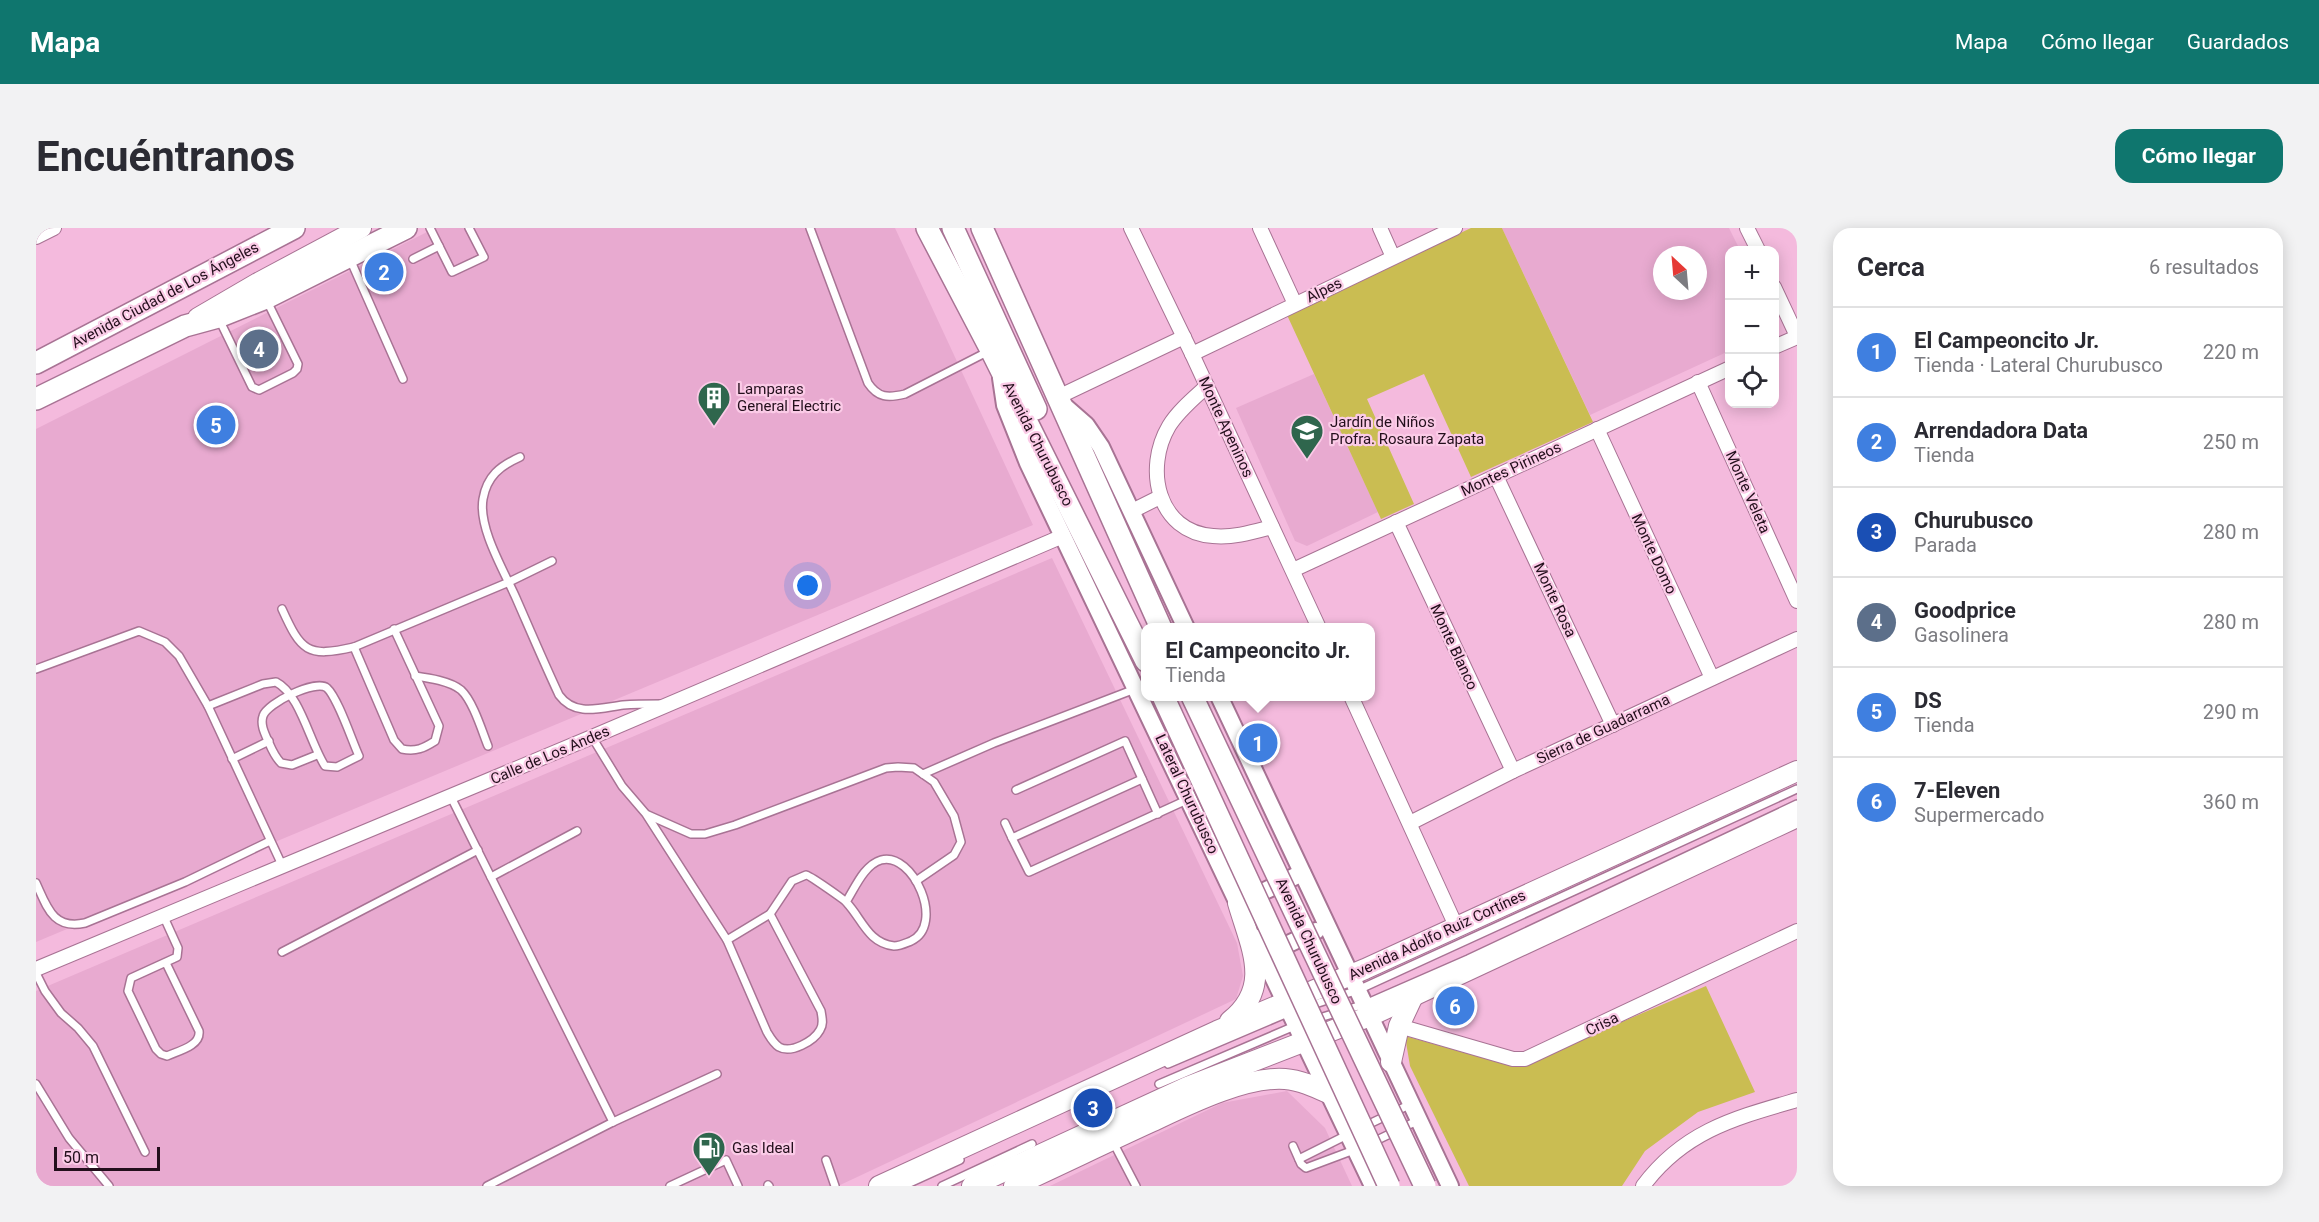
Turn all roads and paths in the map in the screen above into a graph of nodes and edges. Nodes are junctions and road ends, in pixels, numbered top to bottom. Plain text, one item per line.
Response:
1 (54, 228) edge
2 (294, 228) edge
3 (361, 228) edge
4 (406, 228) edge
5 (430, 228) edge
6 (469, 228) edge
7 (810, 228) edge
8 (927, 228) edge
9 (952, 228) edge
10 (982, 228) edge
11 (1131, 228) edge
12 (1260, 228) edge
13 (1380, 228) edge
14 (1455, 228) edge
15 (1747, 228) edge
16 (36, 237) edge
17 (439, 246) junction
18 (1756, 246) edge
19 (349, 257) junction
20 (1393, 257) junction
21 (413, 259) dead end
22 (262, 291) junction
23 (1779, 298) edge
24 (1295, 304) junction
25 (216, 313) junction
26 (1797, 336) edge
27 (1184, 337) junction
28 (1779, 345) edge
29 (1192, 354) junction
30 (995, 358) junction
31 (36, 363) edge
32 (1725, 370) edge
33 (403, 379) dead end
34 (1698, 382) junction
35 (1207, 386) junction
36 (36, 399) edge
37 (1060, 400) junction
38 (1597, 429) junction
39 (520, 457) dead end
40 (1496, 476) junction
41 (1160, 497) junction
42 (1071, 508) junction
43 (1132, 511) junction
44 (1396, 522) junction
45 (1272, 527) junction
46 (1063, 536) junction
47 (552, 561) dead end
48 (1293, 570) junction
49 (509, 582) junction
50 (1797, 601) edge
51 (282, 609) dead end
52 (1159, 623) edge
53 (1184, 623) edge
54 (1317, 623) edge
55 (394, 629) junction
56 (1797, 639) edge
57 (354, 647) junction
58 (1141, 651) edge
59 (36, 669) edge
60 (415, 676) junction
61 (1712, 678) junction
62 (1136, 689) junction
63 (291, 695) junction
64 (1141, 699) edge
65 (1142, 701) edge
66 (1164, 701) edge
67 (1194, 701) edge
68 (1221, 701) edge
69 (1353, 701) edge
70 (666, 705) junction
71 (208, 706) junction
72 (1613, 725) junction
73 (592, 737) junction
74 (268, 741) junction
75 (488, 746) dead end
76 (317, 755) junction
77 (232, 759) junction
78 (1513, 771) junction
79 (1797, 771) edge
80 (923, 774) junction
81 (1142, 779) junction
82 (1797, 789) edge
83 (1016, 790) dead end
84 (451, 797) junction
85 (1189, 799) junction
86 (1797, 804) edge
87 (646, 814) junction
88 (1158, 814) junction
89 (1797, 817) edge
90 (1005, 823) dead end
91 (1410, 823) junction
92 (577, 831) dead end
93 (1012, 838) junction
94 (270, 841) junction
95 (478, 850) junction
96 (282, 865) junction
97 (1302, 873) junction
98 (491, 877) junction
99 (916, 881) junction
100 (36, 883) edge
101 (846, 902) junction
102 (1239, 903) junction
103 (770, 914) junction
104 (163, 915) junction
105 (1327, 926) junction
106 (1456, 926) junction
107 (1797, 931) edge
108 (727, 940) junction
109 (282, 952) dead end
110 (1262, 956) junction
111 (166, 963) junction
112 (36, 971) edge
113 (1361, 996) junction
114 (1413, 996) junction
115 (1293, 1021) junction
116 (1399, 1026) junction
117 (1216, 1031) junction
118 (1391, 1062) junction
119 (1163, 1066) dead end
120 (717, 1074) dead end
121 (36, 1084) edge
122 (1159, 1084) dead end
123 (1328, 1093) junction
124 (1797, 1100) edge
125 (1411, 1104) junction
126 (1419, 1120) junction
127 (614, 1122) junction
128 (1112, 1140) junction
129 (1353, 1142) junction
130 (1032, 1144) dead end
131 (1293, 1146) dead end
132 (145, 1152) dead end
133 (964, 1158) dead end
134 (825, 1160) dead end
135 (1299, 1160) junction
136 (109, 1186) edge
137 (487, 1186) edge
138 (670, 1186) edge
139 (738, 1186) edge
140 (835, 1186) edge
141 (879, 1186) edge
142 (903, 1186) edge
143 (942, 1186) edge
144 (972, 1186) edge
145 (1014, 1186) edge
146 (1136, 1186) edge
147 (1373, 1186) edge
148 (1389, 1186) edge
149 (1425, 1186) edge
150 (1450, 1186) edge
151 (1643, 1186) edge

1 - 16 street
2 - 31 highway, Avenida Ciudad de Los Ángeles
3 - 22 main road
4 - 19 highway
5 - 17 lane
6 - 17 lane
7 - 30 lane
8 - 30 highway, Avenida Churubusco
9 - 42 highway
10 - 37 highway
11 - 27 street, Monte Apeninos
12 - 24 street
13 - 20 street
14 - 20 street, Alpes
15 - 18 street
17 - 21 lane
19 - 22 highway
19 - 33 lane
20 - 24 street, Alpes
22 - 25 highway
22 - 25 lane
23 - 26 street
24 - 29 street, Alpes
25 - 36 highway
26 - 28 street
27 - 29 street, Monte Apeninos
27 - 37 street
29 - 35 street, Monte Apeninos
30 - 42 highway, Avenida Churubusco
30 - 46 street, Lateral Churubusco
32 - 34 street, Montes Pirineos
34 - 38 street, Montes Pirineos
34 - 50 street, Monte Veleta
35 - 41 street
35 - 45 street, Monte Apeninos
37 - 43 street
37 - 52 highway
38 - 40 street, Montes Pirineos
38 - 61 street, Monte Domo
39 - 49 lane
40 - 44 street, Montes Pirineos
40 - 72 street, Monte Rosa
41 - 43 street
41 - 45 street
42 - 58 highway, Avenida Churubusco
43 - 53 street
44 - 48 street, Montes Pirineos
44 - 78 street, Monte Blanco
45 - 48 street, Monte Apeninos
46 - 62 street, Lateral Churubusco
46 - 70 street, Calle de Los Andes
47 - 49 lane
48 - 54 street, Monte Apeninos
49 - 55 lane
49 - 70 lane
51 - 57 lane
55 - 57 lane
55 - 60 lane
56 - 61 street, Sierra de Guadarrama
57 - 60 lane
59 - 71 lane
60 - 75 lane
61 - 72 street, Sierra de Guadarrama
62 - 64 street, Lateral Churubusco
62 - 80 lane
63 - 71 lane
63 - 74 lane
63 - 76 lane
63 - 76 lane
65 - 85 street, Lateral Churubusco
66 - 148 highway, Avenida Churubusco, bridge
67 - 149 highway, Avenida Churubusco, bridge
68 - 97 street
69 - 91 street
70 - 73 street, Calle de Los Andes
71 - 77 lane
72 - 78 street, Sierra de Guadarrama
73 - 84 street, Calle de Los Andes
73 - 87 lane
74 - 76 lane
74 - 77 lane
77 - 94 lane
78 - 91 street, Sierra de Guadarrama
79 - 106 main road, Avenida Adolfo Ruiz Cortínes
80 - 87 lane
80 - 99 lane
81 - 83 lane
81 - 88 lane
81 - 93 lane
82 - 113 lane
84 - 95 lane
84 - 96 street, Calle de Los Andes
85 - 88 lane
85 - 102 street, Lateral Churubusco
86 - 113 lane
87 - 108 lane
88 - 93 lane
89 - 114 main road, Avenida Adolfo Ruiz Cortínes
90 - 93 lane
91 - 106 street
92 - 98 lane
94 - 96 lane
94 - 100 lane
95 - 98 lane
95 - 109 lane
96 - 104 street, Calle de Los Andes
97 - 102 street
97 - 105 street
98 - 127 lane
99 - 101 lane
99 - 101 lane
101 - 103 lane
102 - 110 street, Lateral Churubusco
102 - 117 main road
103 - 108 lane
103 - 108 lane
104 - 111 lane
104 - 112 street, Calle de Los Andes
105 - 110 street
105 - 113 street
106 - 113 main road, Avenida Adolfo Ruiz Cortínes
107 - 116 street, Crisa
110 - 115 street, Lateral Churubusco
111 - 111 lane
112 - 132 lane
113 - 114 main road, Avenida Adolfo Ruiz Cortínes
113 - 115 main road, Avenida Adolfo Ruiz Cortínes
113 - 115 main road, Avenida Adolfo Ruiz Cortínes
113 - 118 street
114 - 116 main road
115 - 117 main road, Avenida Adolfo Ruiz Cortínes
115 - 119 lane
115 - 122 lane
115 - 123 street, Lateral Churubusco
115 - 144 main road, Avenida Adolfo Ruiz Cortínes
116 - 118 main road
117 - 141 main road, Avenida Adolfo Ruiz Cortínes
118 - 125 street
120 - 127 lane
121 - 136 lane
123 - 128 main road
123 - 129 street, Lateral Churubusco
124 - 151 street
125 - 126 street
125 - 129 lane
126 - 129 lane
126 - 150 street
127 - 137 lane
128 - 145 main road
128 - 146 lane
129 - 135 lane
129 - 135 lane
129 - 147 street, Lateral Churubusco
130 - 143 lane
131 - 135 lane
133 - 142 lane
134 - 140 lane
138 - 139 lane

